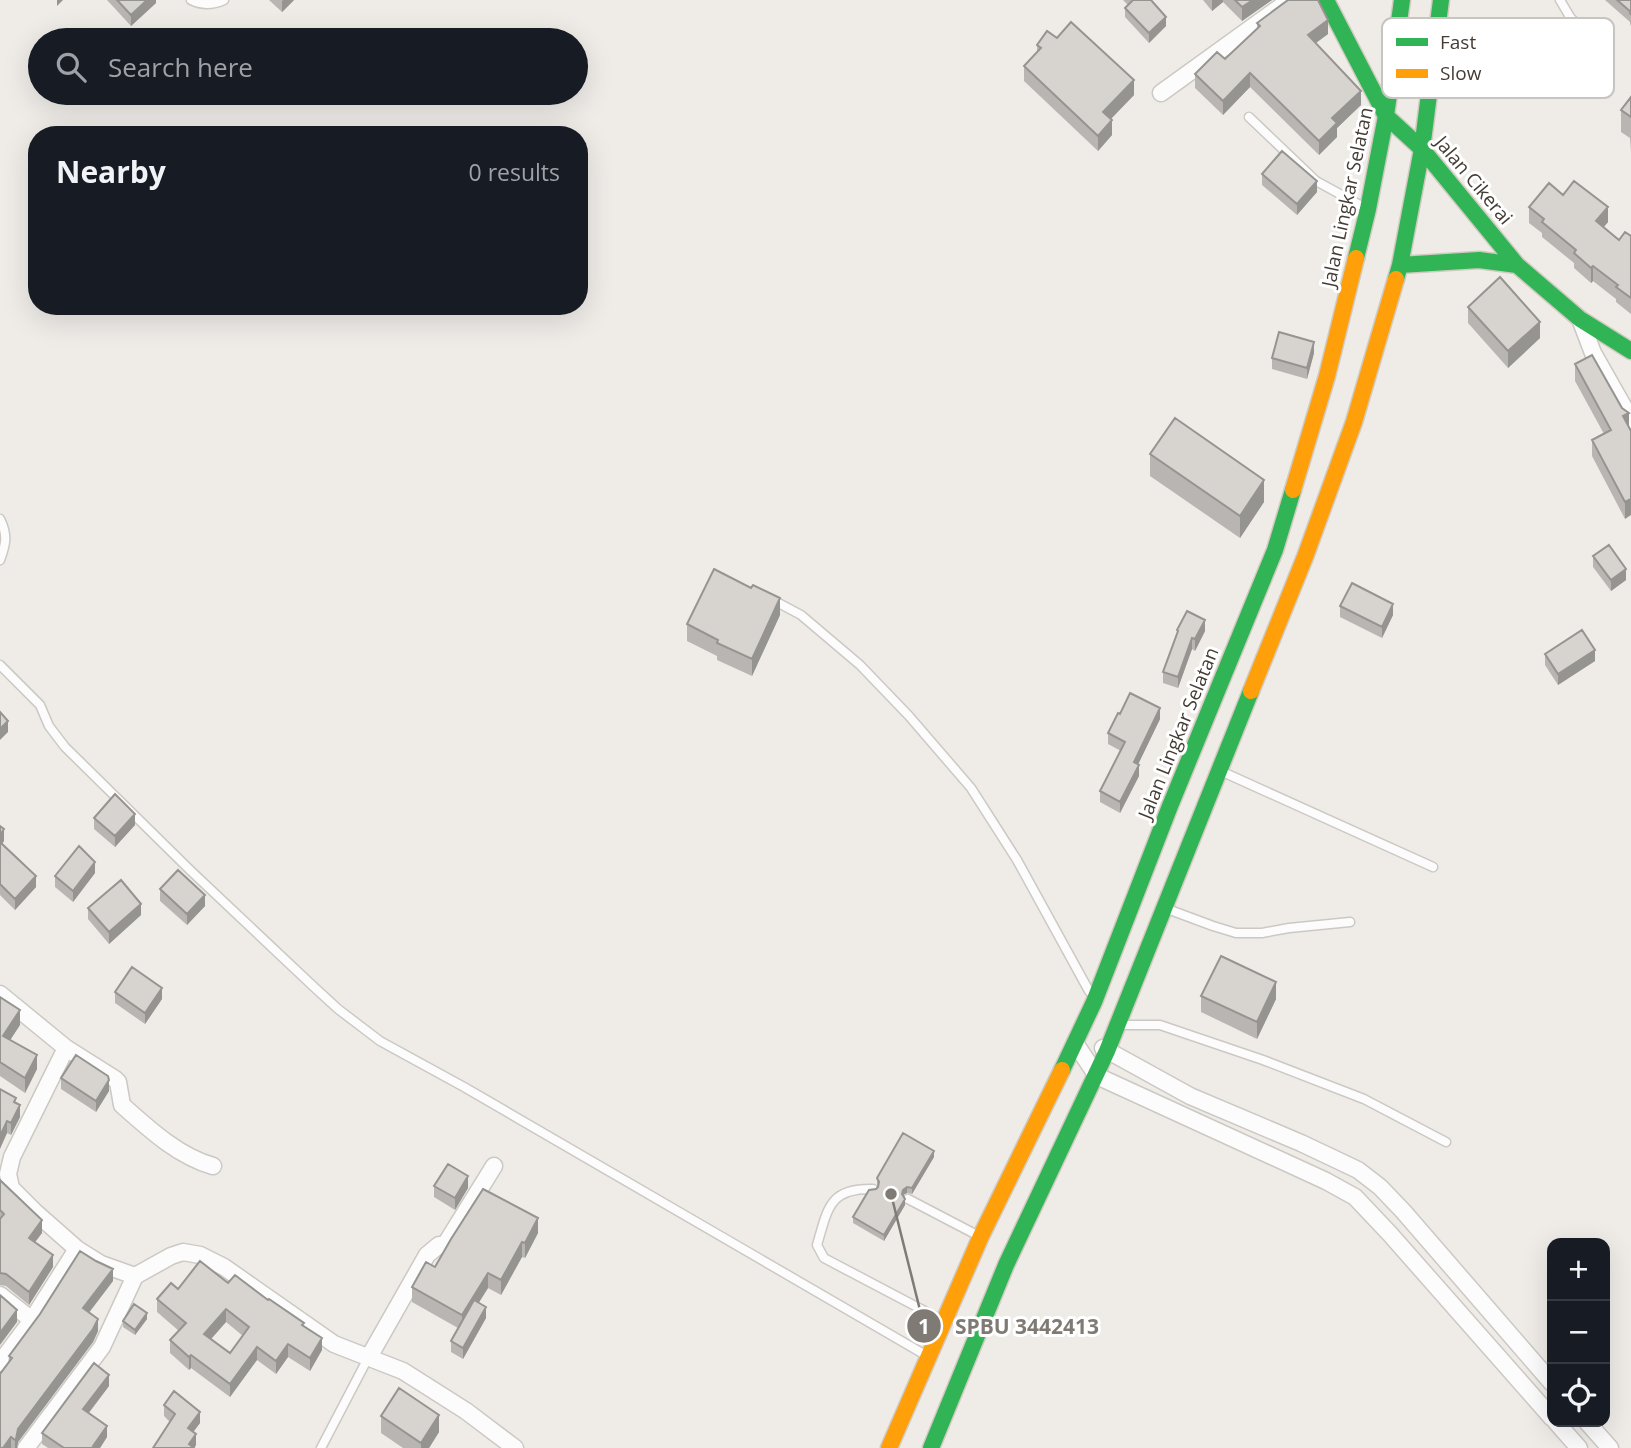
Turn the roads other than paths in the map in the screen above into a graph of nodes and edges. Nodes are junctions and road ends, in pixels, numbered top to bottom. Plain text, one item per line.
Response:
1 (191, 0) edge
2 (224, 0) edge
3 (1290, 0) edge
4 (1326, 0) edge
5 (1402, 0) edge
6 (1441, 0) edge
7 (1560, 0) edge
8 (1400, 18) edge
9 (1439, 18) edge
10 (1571, 18) edge
11 (1161, 93) dead end
12 (1388, 98) edge
13 (1429, 98) edge
14 (1386, 116) junction
15 (1249, 117) dead end
16 (1422, 149) junction
17 (1368, 209) junction
18 (1400, 265) junction
19 (1517, 265) junction
20 (1580, 319) junction
21 (1631, 351) edge
22 (1631, 420) edge
23 (0, 519) edge
24 (0, 560) edge
25 (766, 597) edge
26 (0, 665) edge
27 (1219, 771) junction
28 (1433, 867) dead end
29 (1164, 907) junction
30 (1350, 922) dead end
31 (0, 994) edge
32 (1096, 1005) junction
33 (1114, 1023) junction
34 (1078, 1039) junction
35 (66, 1048) junction
36 (1107, 1051) junction
37 (1097, 1076) junction
38 (1446, 1142) dead end
39 (213, 1166) dead end
40 (494, 1166) dead end
41 (873, 1189) edge
42 (908, 1199) edge
43 (981, 1236) junction
44 (77, 1249) junction
45 (135, 1276) junction
46 (0, 1295) edge
47 (32, 1320) junction
48 (943, 1321) junction
49 (928, 1356) junction
50 (369, 1357) junction
51 (0, 1363) edge
52 (1547, 1377) edge
53 (1547, 1412) edge
54 (1560, 1427) edge
55 (1591, 1427) edge
56 (26, 1448) edge
57 (321, 1448) edge
58 (514, 1448) edge
59 (889, 1448) edge
60 (930, 1448) edge
61 (1579, 1448) edge
62 (1610, 1448) edge

1 - 2 lane
3 - 11 street
4 - 14 main road, Jalan Cikerai
5 - 8 main road, Jalan Lingkar Selatan
6 - 9 main road
7 - 10 lane
12 - 14 main road, Jalan Lingkar Selatan
13 - 16 main road
14 - 16 main road, Jalan Cikerai
14 - 17 main road, Jalan Lingkar Selatan
15 - 17 lane
16 - 18 main road
16 - 19 main road, Jalan Cikerai
17 - 32 main road, Jalan Lingkar Selatan
18 - 19 main road
18 - 27 main road
19 - 20 main road, Jalan Cikerai
20 - 21 main road, Jalan Cikerai
20 - 22 street
23 - 24 lane
25 - 32 lane
26 - 49 lane
27 - 28 lane
27 - 29 main road
29 - 30 lane
29 - 33 main road
31 - 35 street
32 - 34 main road, Jalan Lingkar Selatan
33 - 36 main road
33 - 38 lane
34 - 36 street
34 - 37 street
34 - 43 main road, Jalan Lingkar Selatan
35 - 39 street
35 - 44 street
36 - 37 main road
36 - 52 street
37 - 53 street
37 - 60 main road
40 - 50 street
41 - 48 lane
42 - 43 lane
43 - 48 main road, Jalan Lingkar Selatan
44 - 45 street
44 - 47 street
45 - 50 street
45 - 56 street
46 - 47 street
47 - 51 street
48 - 49 main road, Jalan Lingkar Selatan
49 - 59 main road, Jalan Lingkar Selatan
50 - 57 lane
50 - 58 street
54 - 61 street
55 - 62 street

